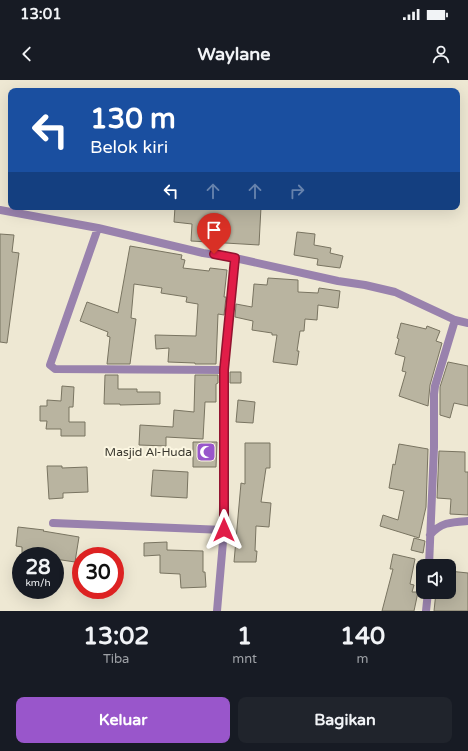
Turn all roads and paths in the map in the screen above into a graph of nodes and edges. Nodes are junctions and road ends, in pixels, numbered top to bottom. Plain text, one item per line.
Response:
1 (0, 210) edge
2 (98, 228) junction
3 (235, 258) junction
4 (455, 320) junction
5 (468, 323) edge
6 (224, 370) junction
7 (468, 521) edge
8 (53, 523) dead end
9 (224, 530) junction
10 (430, 535) junction
11 (429, 559) edge
12 (427, 599) edge
13 (217, 611) edge
14 (426, 611) edge

1 - 2 street
2 - 3 street
2 - 6 street
3 - 4 street
3 - 6 street
4 - 5 street
4 - 10 street
6 - 9 street
7 - 10 street
8 - 9 street
9 - 13 street
10 - 11 street
12 - 14 street

